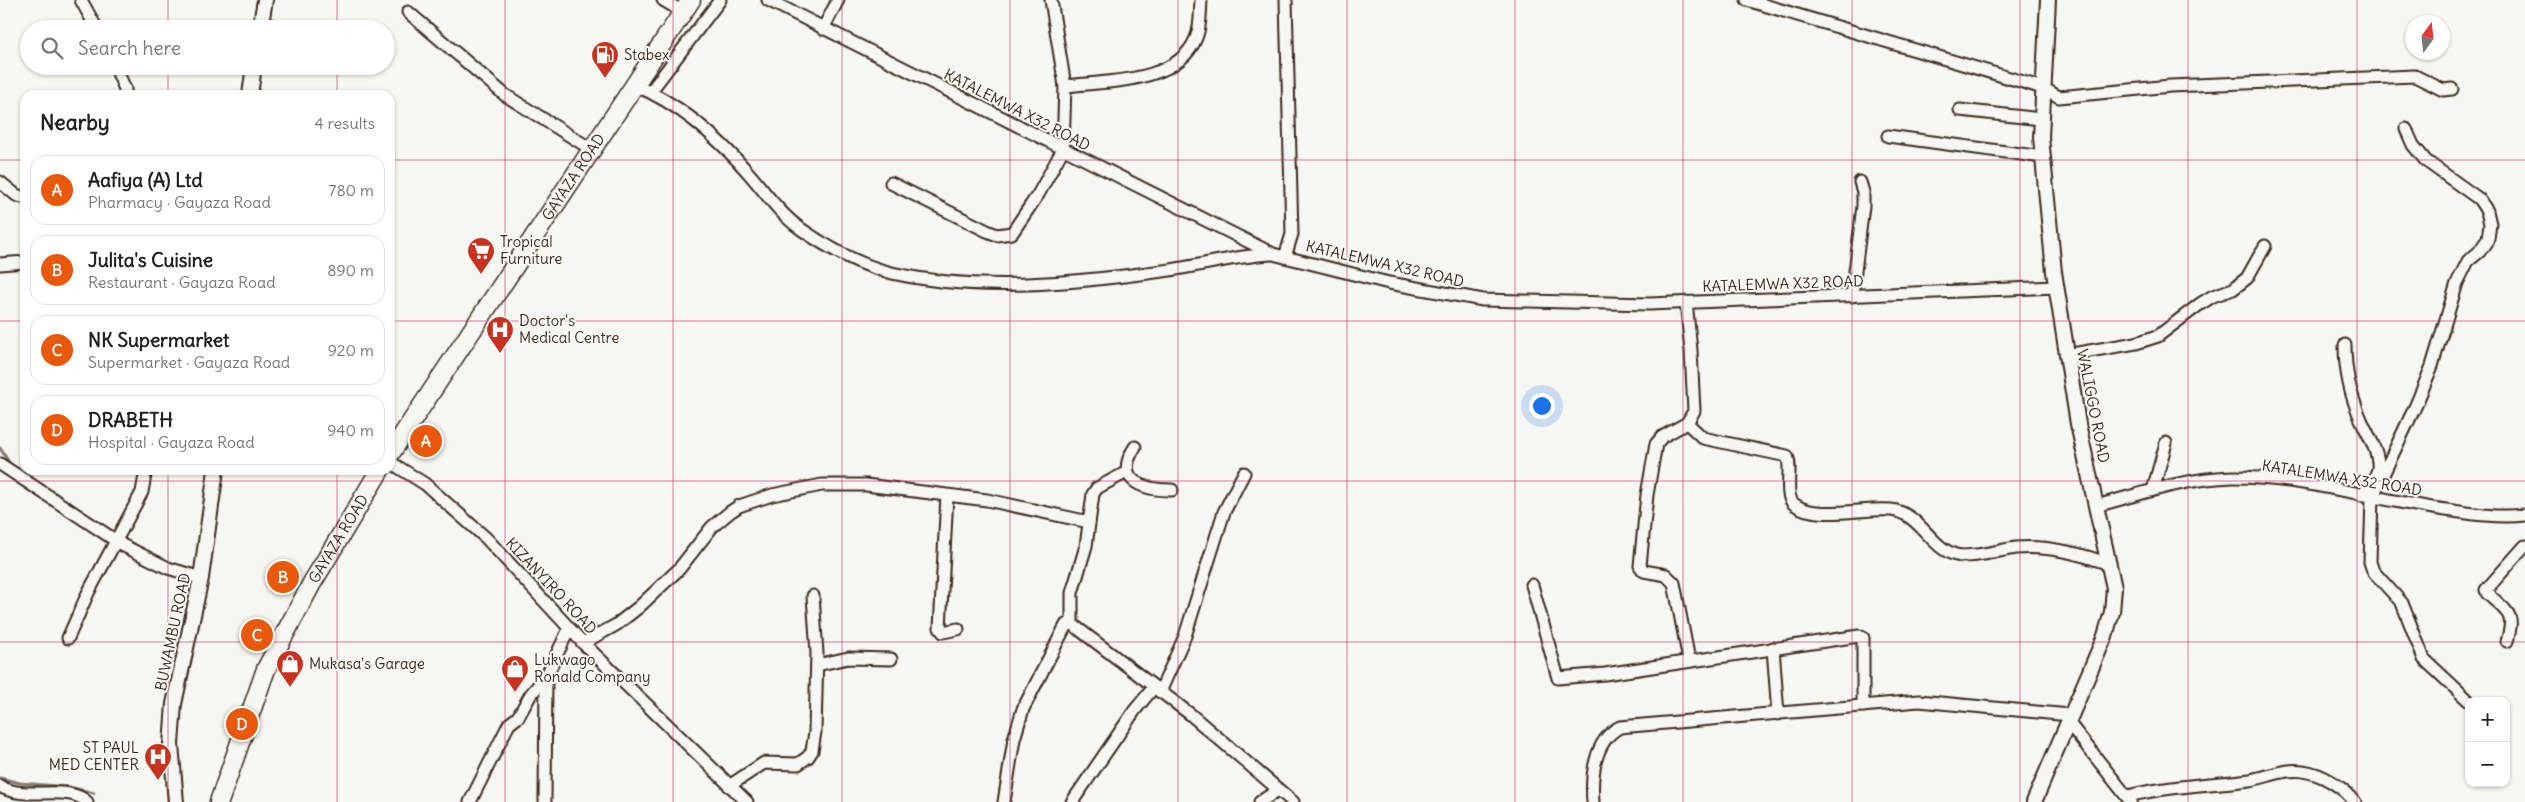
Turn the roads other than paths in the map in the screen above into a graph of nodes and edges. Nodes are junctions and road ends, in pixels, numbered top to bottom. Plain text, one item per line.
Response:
1 (81, 0) edge
2 (265, 0) edge
3 (663, 0) edge
4 (720, 0) edge
5 (768, 0) edge
6 (838, 0) edge
7 (1051, 0) edge
8 (1201, 0) edge
9 (1286, 0) edge
10 (1747, 0) edge
11 (2048, 0) edge
12 (687, 6) edge
13 (408, 12) dead end
14 (92, 20) edge
15 (261, 20) edge
16 (823, 29) junction
17 (119, 75) edge
18 (253, 75) edge
19 (634, 85) junction
20 (1065, 86) junction
21 (2043, 88) junction
22 (2452, 89) dead end
23 (125, 90) edge
24 (251, 90) edge
25 (651, 92) junction
26 (1960, 110) dead end
27 (2041, 119) junction
28 (2406, 130) dead end
29 (1888, 136) dead end
30 (591, 149) junction
31 (1063, 150) junction
32 (2042, 157) junction
33 (0, 182) edge
34 (1860, 182) dead end
35 (891, 183) dead end
36 (20, 196) edge
37 (2265, 246) dead end
38 (1273, 254) junction
39 (1286, 257) junction
40 (20, 262) edge
41 (0, 264) edge
42 (2056, 287) junction
43 (1852, 296) junction
44 (1686, 302) junction
45 (2345, 345) dead end
46 (2066, 355) junction
47 (1687, 423) junction
48 (2166, 443) dead end
49 (395, 446) edge
50 (1135, 447) dead end
51 (2, 462) edge
52 (395, 465) edge
53 (1128, 472) junction
54 (1244, 473) dead end
55 (20, 475) edge
56 (21, 475) edge
57 (145, 475) edge
58 (215, 475) edge
59 (377, 475) edge
60 (1172, 490) dead end
61 (2154, 490) junction
62 (947, 496) junction
63 (2367, 497) junction
64 (2096, 506) junction
65 (2525, 515) edge
66 (1089, 522) junction
67 (115, 541) junction
68 (2525, 546) edge
69 (2109, 564) junction
70 (201, 578) junction
71 (1532, 585) dead end
72 (813, 596) dead end
73 (1072, 624) junction
74 (569, 629) junction
75 (958, 629) dead end
76 (68, 638) dead end
77 (2507, 641) dead end
78 (583, 644) junction
79 (1773, 648) junction
80 (891, 659) dead end
81 (1689, 660) junction
82 (817, 665) junction
83 (546, 677) junction
84 (1157, 689) junction
85 (2465, 697) edge
86 (1863, 706) junction
87 (1778, 714) junction
88 (2069, 719) junction
89 (0, 786) edge
90 (729, 786) junction
91 (1278, 790) junction
92 (2130, 799) edge
93 (87, 802) edge
94 (176, 802) edge
95 (219, 802) edge
96 (470, 802) edge
97 (545, 802) edge
98 (747, 802) edge
99 (1004, 802) edge
100 (1072, 802) edge
101 (1260, 802) edge
102 (1293, 802) edge
103 (1593, 802) edge
104 (2034, 802) edge
105 (2355, 802) edge

1 - 14 street
2 - 15 street
3 - 12 street
4 - 25 street
5 - 16 street, KATALEMWA X32 ROAD
6 - 16 street
7 - 20 street
8 - 20 street
9 - 39 street
10 - 21 street
11 - 21 street, WALIGGO ROAD
12 - 19 main road, GAYAZA ROAD
13 - 30 street
16 - 31 street, KATALEMWA X32 ROAD
17 - 23 street
18 - 24 street
19 - 25 street
19 - 30 main road, GAYAZA ROAD
20 - 31 street
21 - 22 street
21 - 27 street, WALIGGO ROAD
25 - 38 street
26 - 27 street
27 - 32 street, WALIGGO ROAD
28 - 63 street
29 - 32 street
30 - 49 main road, GAYAZA ROAD
31 - 35 street
31 - 38 street, KATALEMWA X32 ROAD
32 - 42 street, WALIGGO ROAD
33 - 36 street
34 - 43 street
37 - 46 street
38 - 39 street, KATALEMWA X32 ROAD
39 - 44 street, KATALEMWA X32 ROAD
40 - 41 street
42 - 43 street, KATALEMWA X32 ROAD
42 - 46 street, WALIGGO ROAD
43 - 44 street, KATALEMWA X32 ROAD
44 - 47 street
45 - 63 street
46 - 64 street, WALIGGO ROAD
47 - 69 street
47 - 81 street
48 - 61 street
50 - 53 street
51 - 55 street
52 - 74 street, KIZANYIRO ROAD
53 - 60 street
53 - 66 street
54 - 84 street
56 - 67 street
57 - 67 street
58 - 70 street, BUWAMBU ROAD
59 - 95 main road, GAYAZA ROAD
61 - 63 street, KATALEMWA X32 ROAD
61 - 64 street, KATALEMWA X32 ROAD
62 - 66 street
62 - 75 street
62 - 78 street
63 - 65 street, KATALEMWA X32 ROAD
63 - 85 street
64 - 69 street, WALIGGO ROAD
66 - 73 street
67 - 70 street
67 - 76 street
68 - 77 street
69 - 88 street, WALIGGO ROAD
70 - 94 street, BUWAMBU ROAD
71 - 81 street
72 - 82 street
73 - 84 street
73 - 99 street
74 - 78 street, KIZANYIRO ROAD
74 - 83 street
78 - 90 street, KIZANYIRO ROAD
79 - 81 street
79 - 86 street
79 - 87 street
80 - 82 street
82 - 90 street
83 - 96 street
83 - 97 street
84 - 91 street
84 - 100 street
86 - 87 street
86 - 88 street
87 - 103 street
88 - 92 street
88 - 104 street, WALIGGO ROAD
89 - 93 street
90 - 98 street, KIZANYIRO ROAD
91 - 101 street
91 - 102 street
92 - 105 street

